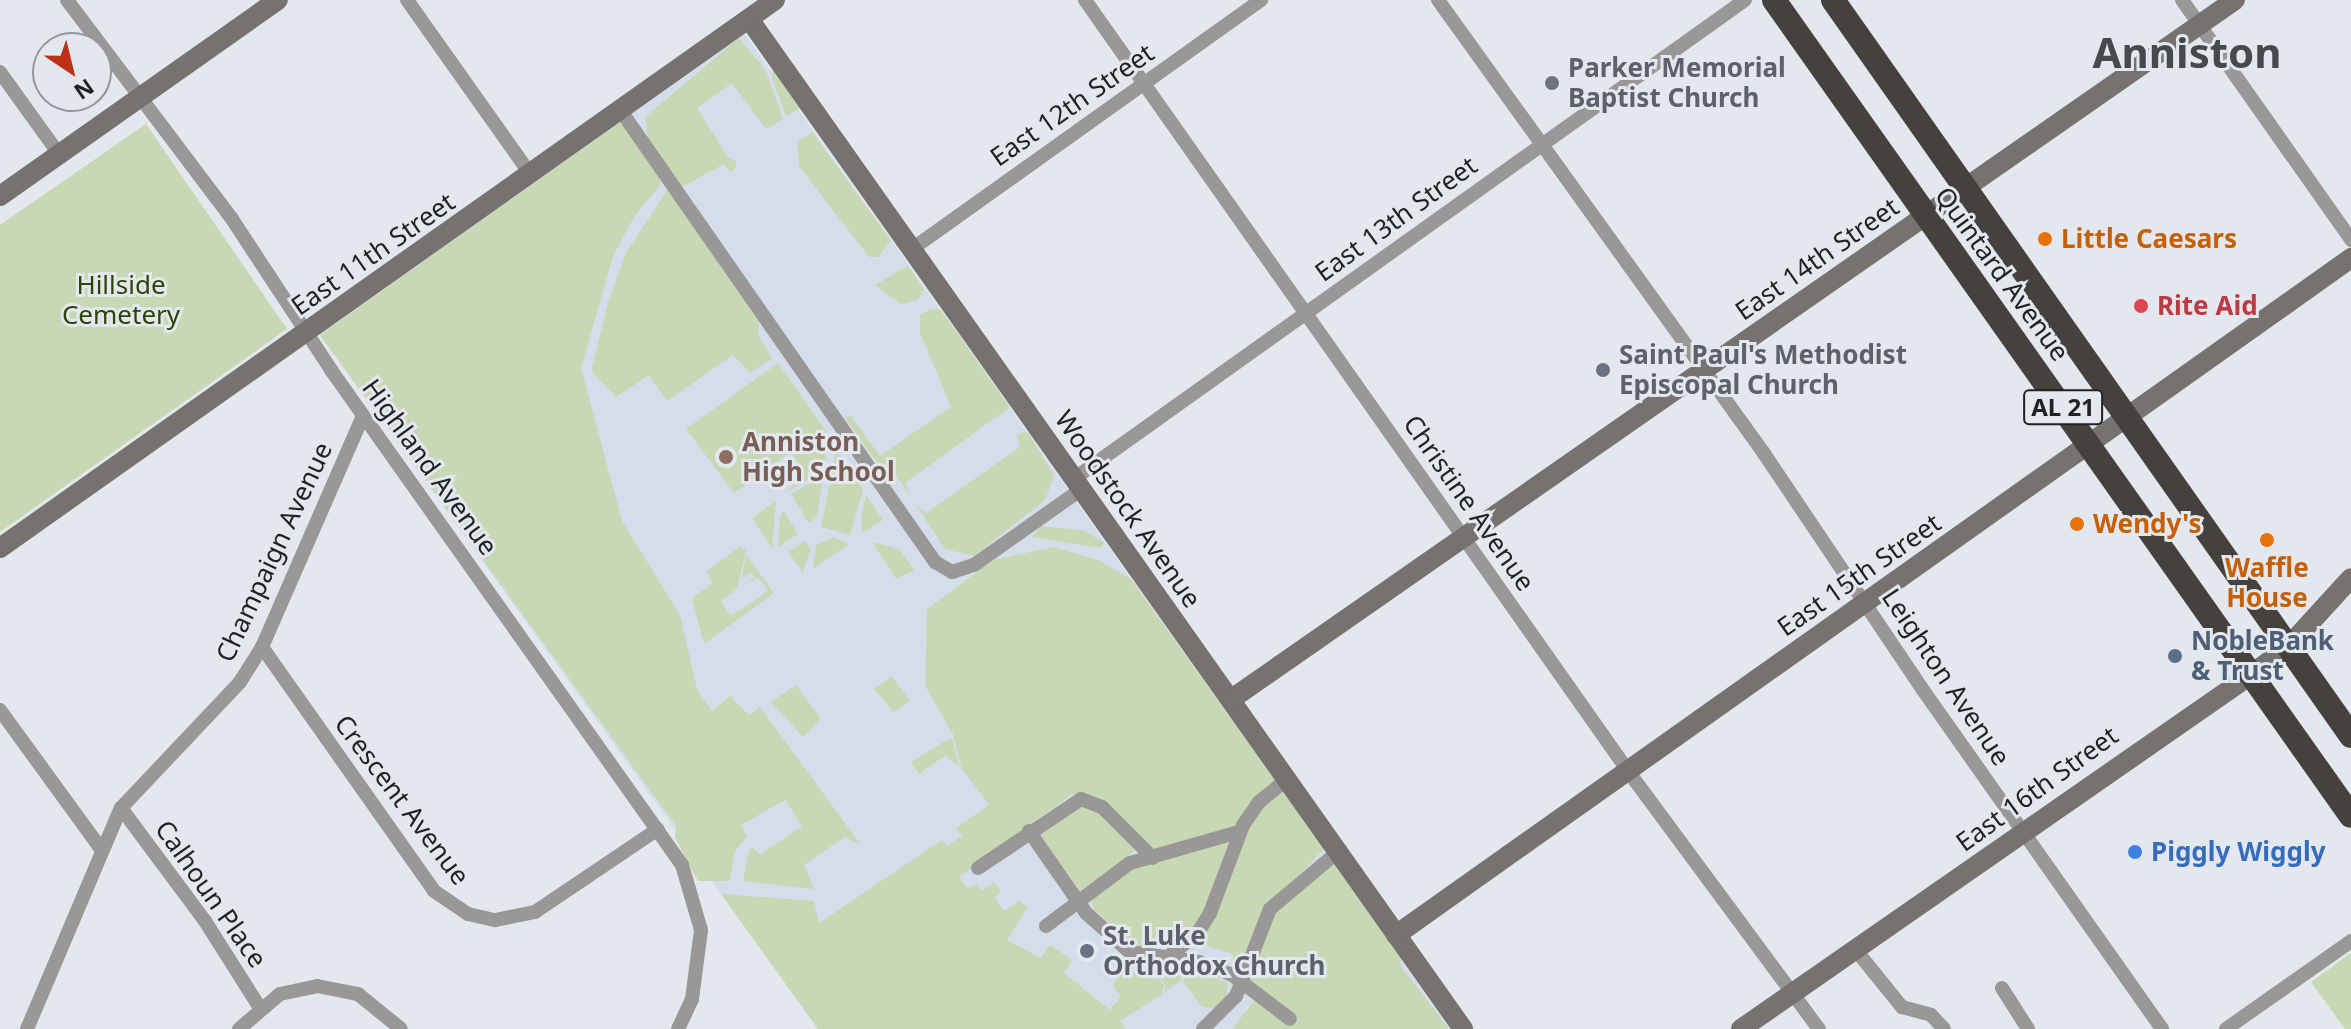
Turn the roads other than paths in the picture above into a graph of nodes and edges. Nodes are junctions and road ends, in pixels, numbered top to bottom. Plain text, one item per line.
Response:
1 (67, 0) edge
2 (278, 0) edge
3 (407, 0) edge
4 (775, 0) edge
5 (1085, 0) edge
6 (1261, 0) edge
7 (1438, 0) edge
8 (1745, 0) edge
9 (1774, 0) edge
10 (1833, 0) edge
11 (2182, 0) edge
12 (2235, 0) edge
13 (749, 19) junction
14 (2198, 26) junction
15 (0, 72) edge
16 (1144, 83) junction
17 (140, 97) junction
18 (621, 111) junction
19 (1541, 145) junction
20 (59, 154) junction
21 (531, 175) junction
22 (1965, 188) junction
23 (0, 196) edge
24 (1925, 216) junction
25 (2351, 240) edge
26 (912, 249) junction
27 (2351, 258) edge
28 (1305, 313) junction
29 (307, 332) junction
30 (1703, 370) junction
31 (363, 416) junction
32 (2126, 417) junction
33 (2088, 444) junction
34 (1079, 483) junction
35 (1463, 537) junction
36 (0, 548) edge
37 (2351, 578) edge
38 (1867, 601) junction
39 (262, 647) junction
40 (2288, 647) junction
41 (2252, 674) junction
42 (1233, 698) junction
43 (0, 710) edge
44 (2351, 736) edge
45 (1628, 771) junction
46 (1289, 778) junction
47 (121, 808) junction
48 (2351, 816) edge
49 (658, 829) junction
50 (1029, 831) junction
51 (1239, 832) junction
52 (2023, 833) junction
53 (101, 849) junction
54 (1340, 850) junction
55 (1153, 858) junction
56 (978, 868) dead end
57 (1077, 902) junction
58 (1046, 926) dead end
59 (1396, 935) junction
60 (2351, 941) edge
61 (1855, 949) junction
62 (1169, 956) junction
63 (1240, 981) junction
64 (2002, 988) dead end
65 (1791, 993) junction
66 (260, 1008) junction
67 (1290, 1019) dead end
68 (27, 1029) edge
69 (239, 1029) edge
70 (401, 1029) edge
71 (678, 1029) edge
72 (1203, 1029) edge
73 (1463, 1029) edge
74 (1741, 1029) edge
75 (1819, 1029) edge
76 (1944, 1029) edge
77 (2028, 1029) edge
78 (2162, 1029) edge
79 (2226, 1029) edge

1 - 17 street, Highland Avenue
2 - 17 street
3 - 21 street
4 - 13 street, East 11th Street
5 - 16 street, Christine Avenue
6 - 16 street, East 12th Street
7 - 19 street, Leighton Avenue
8 - 19 street, East 13th Street
9 - 24 highway, Quintard Avenue / AL 21
10 - 22 highway, Quintard Avenue / AL 21
11 - 14 street
12 - 14 street, East 14th Street
13 - 18 street, East 11th Street
13 - 26 street, Woodstock Avenue
14 - 22 street, East 14th Street
14 - 25 street
15 - 20 street
16 - 26 street, East 12th Street
16 - 28 street, Christine Avenue
17 - 20 street
17 - 29 street, Highland Avenue
18 - 21 street, East 11th Street
18 - 34 street, East 13th Street
19 - 28 street, East 13th Street
19 - 30 street, Leighton Avenue
20 - 23 street
21 - 29 street, East 11th Street
22 - 24 street, East 14th Street
22 - 32 highway, Quintard Avenue / AL 21
24 - 30 street, East 14th Street
24 - 33 highway, Quintard Avenue / AL 21
26 - 34 street, Woodstock Avenue
27 - 32 street, East 15th Street
28 - 34 street, East 13th Street
28 - 35 street, Christine Avenue
29 - 31 street, Highland Avenue
29 - 36 street, East 11th Street
30 - 35 street, East 14th Street
30 - 38 street, Leighton Avenue
31 - 39 street, Champaign Avenue
31 - 49 street, Highland Avenue
32 - 33 street, East 15th Street
32 - 40 highway, Quintard Avenue / AL 21
33 - 38 street, East 15th Street
33 - 41 highway, Quintard Avenue / AL 21
34 - 42 street, Woodstock Avenue
35 - 42 street, East 14th Street
35 - 45 street, Christine Avenue
37 - 40 street, East 16th Street
38 - 45 street, East 15th Street
38 - 52 street, Leighton Avenue
39 - 47 street, Champaign Avenue
39 - 49 street, Crescent Avenue
40 - 41 street, East 16th Street
40 - 44 highway, Quintard Avenue / AL 21
41 - 48 highway, Quintard Avenue / AL 21
41 - 52 street, East 16th Street
42 - 46 street, Woodstock Avenue
43 - 53 street
45 - 59 street, East 15th Street
45 - 65 street, Christine Avenue
46 - 51 street
46 - 54 street, Woodstock Avenue
47 - 53 street, Champaign Avenue
47 - 66 street, Calhoun Place
49 - 71 street, Highland Avenue
50 - 55 street
50 - 56 street
50 - 57 street
51 - 55 street
51 - 62 street
52 - 61 street, East 16th Street
52 - 78 street, Leighton Avenue
53 - 68 street, Champaign Avenue
54 - 59 street, Woodstock Avenue
54 - 63 street
55 - 57 street
57 - 58 street
57 - 62 street
59 - 73 street, Woodstock Avenue
60 - 79 street
61 - 65 street, East 16th Street
61 - 76 street
62 - 63 street
63 - 67 street
63 - 72 street
64 - 77 street
65 - 74 street, East 16th Street
65 - 75 street, Christine Avenue
66 - 69 street
66 - 70 street

